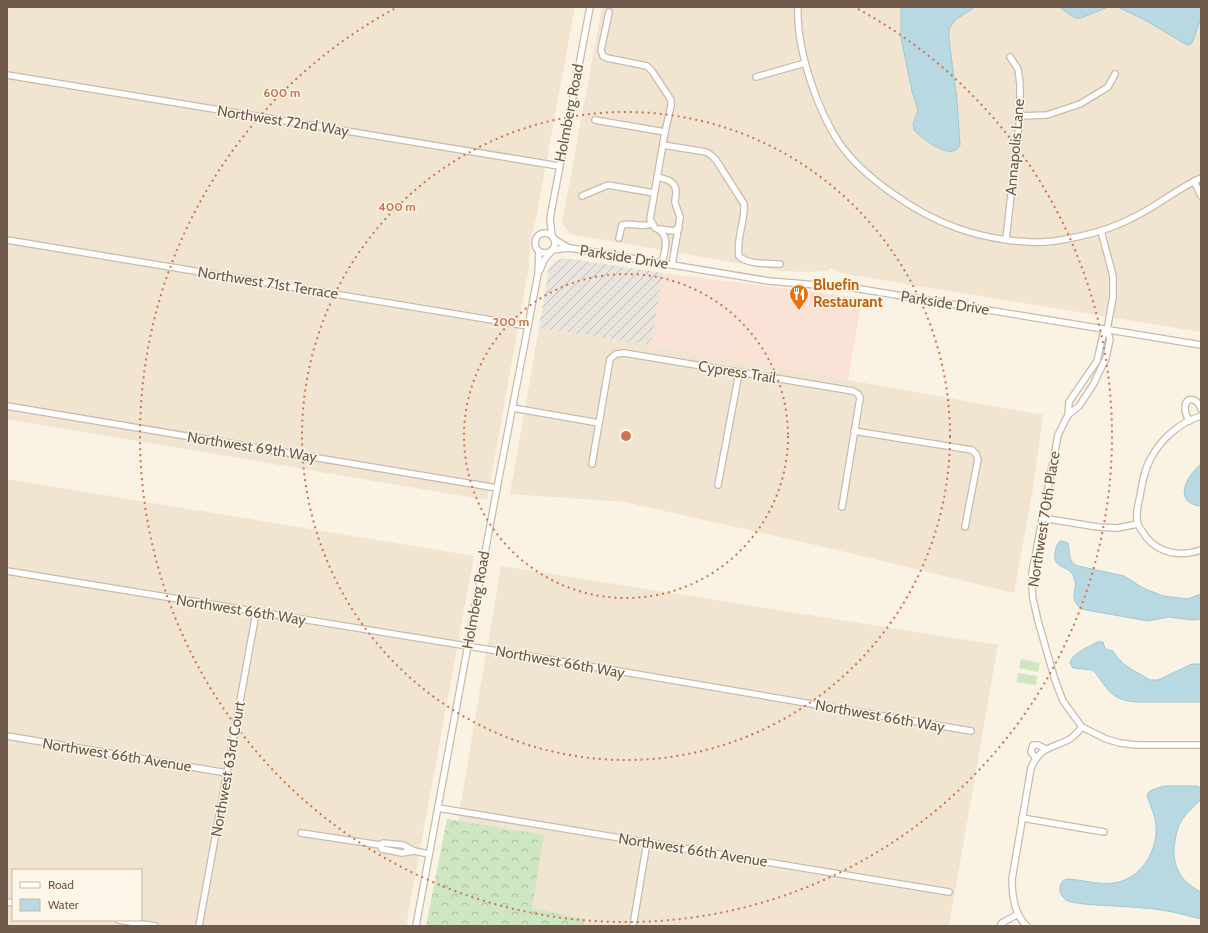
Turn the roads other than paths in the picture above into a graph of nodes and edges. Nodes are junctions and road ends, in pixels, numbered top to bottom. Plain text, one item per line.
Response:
1 (590, 7) edge
2 (798, 7) edge
3 (609, 12) dead end
4 (1010, 56) dead end
5 (805, 63) junction
6 (1115, 74) dead end
7 (7, 75) edge
8 (756, 77) dead end
9 (1020, 116) junction
10 (596, 120) dead end
11 (665, 132) junction
12 (663, 145) junction
13 (559, 166) junction
14 (657, 178) junction
15 (1201, 178) edge
16 (1194, 181) junction
17 (654, 193) junction
18 (582, 196) dead end
19 (1201, 196) edge
20 (550, 219) junction
21 (652, 224) junction
22 (678, 228) junction
23 (660, 229) junction
24 (1101, 231) junction
25 (541, 234) junction
26 (553, 237) junction
27 (619, 238) dead end
28 (1006, 239) junction
29 (7, 240) edge
30 (570, 248) junction
31 (551, 251) junction
32 (539, 252) junction
33 (662, 263) junction
34 (780, 264) dead end
35 (672, 265) junction
36 (538, 274) junction
37 (528, 326) junction
38 (1107, 330) junction
39 (1201, 345) edge
40 (739, 372) junction
41 (1085, 380) junction
42 (1093, 385) junction
43 (1074, 395) junction
44 (1083, 401) junction
45 (7, 406) edge
46 (513, 408) junction
47 (1201, 409) edge
48 (1068, 415) junction
49 (1198, 417) edge
50 (1189, 421) junction
51 (599, 423) junction
52 (854, 430) junction
53 (592, 464) dead end
54 (718, 485) dead end
55 (497, 488) junction
56 (842, 507) dead end
57 (1042, 518) junction
58 (1138, 524) junction
59 (965, 527) dead end
60 (1201, 550) edge
61 (7, 571) edge
62 (256, 613) junction
63 (468, 646) junction
64 (1082, 727) junction
65 (972, 731) dead end
66 (7, 736) edge
67 (1201, 745) edge
68 (1046, 749) junction
69 (1036, 759) junction
70 (227, 773) junction
71 (438, 808) junction
72 (1022, 818) junction
73 (1104, 832) dead end
74 (301, 834) dead end
75 (647, 842) junction
76 (429, 854) junction
77 (949, 892) dead end
78 (1018, 914) junction
79 (125, 921) edge
80 (1024, 924) edge
81 (155, 926) edge
82 (199, 926) edge
83 (416, 926) edge
84 (633, 926) edge
85 (1000, 926) edge

1 - 13 street, Holmberg Road
2 - 5 street
3 - 11 street
4 - 9 street, Annapolis Lane
5 - 8 street
5 - 28 street
6 - 9 street
7 - 13 street, Northwest 72nd Way
9 - 28 street, Annapolis Lane
10 - 11 street
11 - 12 street
12 - 14 street
12 - 34 street
13 - 20 street, Holmberg Road
14 - 17 street
14 - 22 street
15 - 16 street
16 - 19 street
16 - 24 street
17 - 18 street
17 - 21 street
20 - 25 street, Holmberg Road
20 - 26 street, Holmberg Road
21 - 23 street
21 - 27 street
22 - 23 street
22 - 35 street
23 - 33 street
24 - 28 street
24 - 38 street
25 - 26 street
25 - 32 street
26 - 30 street, Parkside Drive
26 - 31 street
29 - 37 street, Northwest 71st Terrace
30 - 31 street, Parkside Drive
30 - 33 street, Parkside Drive
31 - 32 street
31 - 36 street, Holmberg Road
32 - 36 street, Holmberg Road
33 - 35 street, Parkside Drive
35 - 38 street, Parkside Drive
36 - 37 street, Holmberg Road
37 - 46 street, Holmberg Road
38 - 39 street, Parkside Drive
38 - 41 street, Northwest 70th Place
38 - 42 street, Northwest 70th Place
40 - 51 street, Cypress Trail
40 - 52 street, Cypress Trail
40 - 54 street
41 - 42 street
41 - 43 street, Northwest 70th Place
42 - 44 street, Northwest 70th Place
43 - 44 street
43 - 48 street, Northwest 70th Place
44 - 48 street, Northwest 70th Place
45 - 55 street, Northwest 69th Way
46 - 51 street
46 - 55 street, Holmberg Road
47 - 50 street
48 - 57 street, Northwest 70th Place
49 - 50 street
50 - 58 street
51 - 53 street
52 - 56 street
52 - 59 street
55 - 63 street, Holmberg Road
57 - 58 street
57 - 64 street, Northwest 70th Place
58 - 60 street
61 - 62 street, Northwest 66th Way
62 - 63 street, Northwest 66th Way
62 - 70 street, Northwest 63rd Court
63 - 65 street, Northwest 66th Way
63 - 71 street, Holmberg Road
64 - 67 street
64 - 68 street
66 - 70 street, Northwest 66th Avenue
68 - 69 street
68 - 69 street
69 - 72 street
70 - 82 street, Northwest 63rd Court
71 - 75 street, Northwest 66th Avenue
71 - 76 street, Holmberg Road
72 - 73 street
72 - 78 street
74 - 76 street
75 - 77 street, Northwest 66th Avenue
75 - 84 street
76 - 83 street, Holmberg Road
78 - 80 street
78 - 85 street
79 - 81 street

